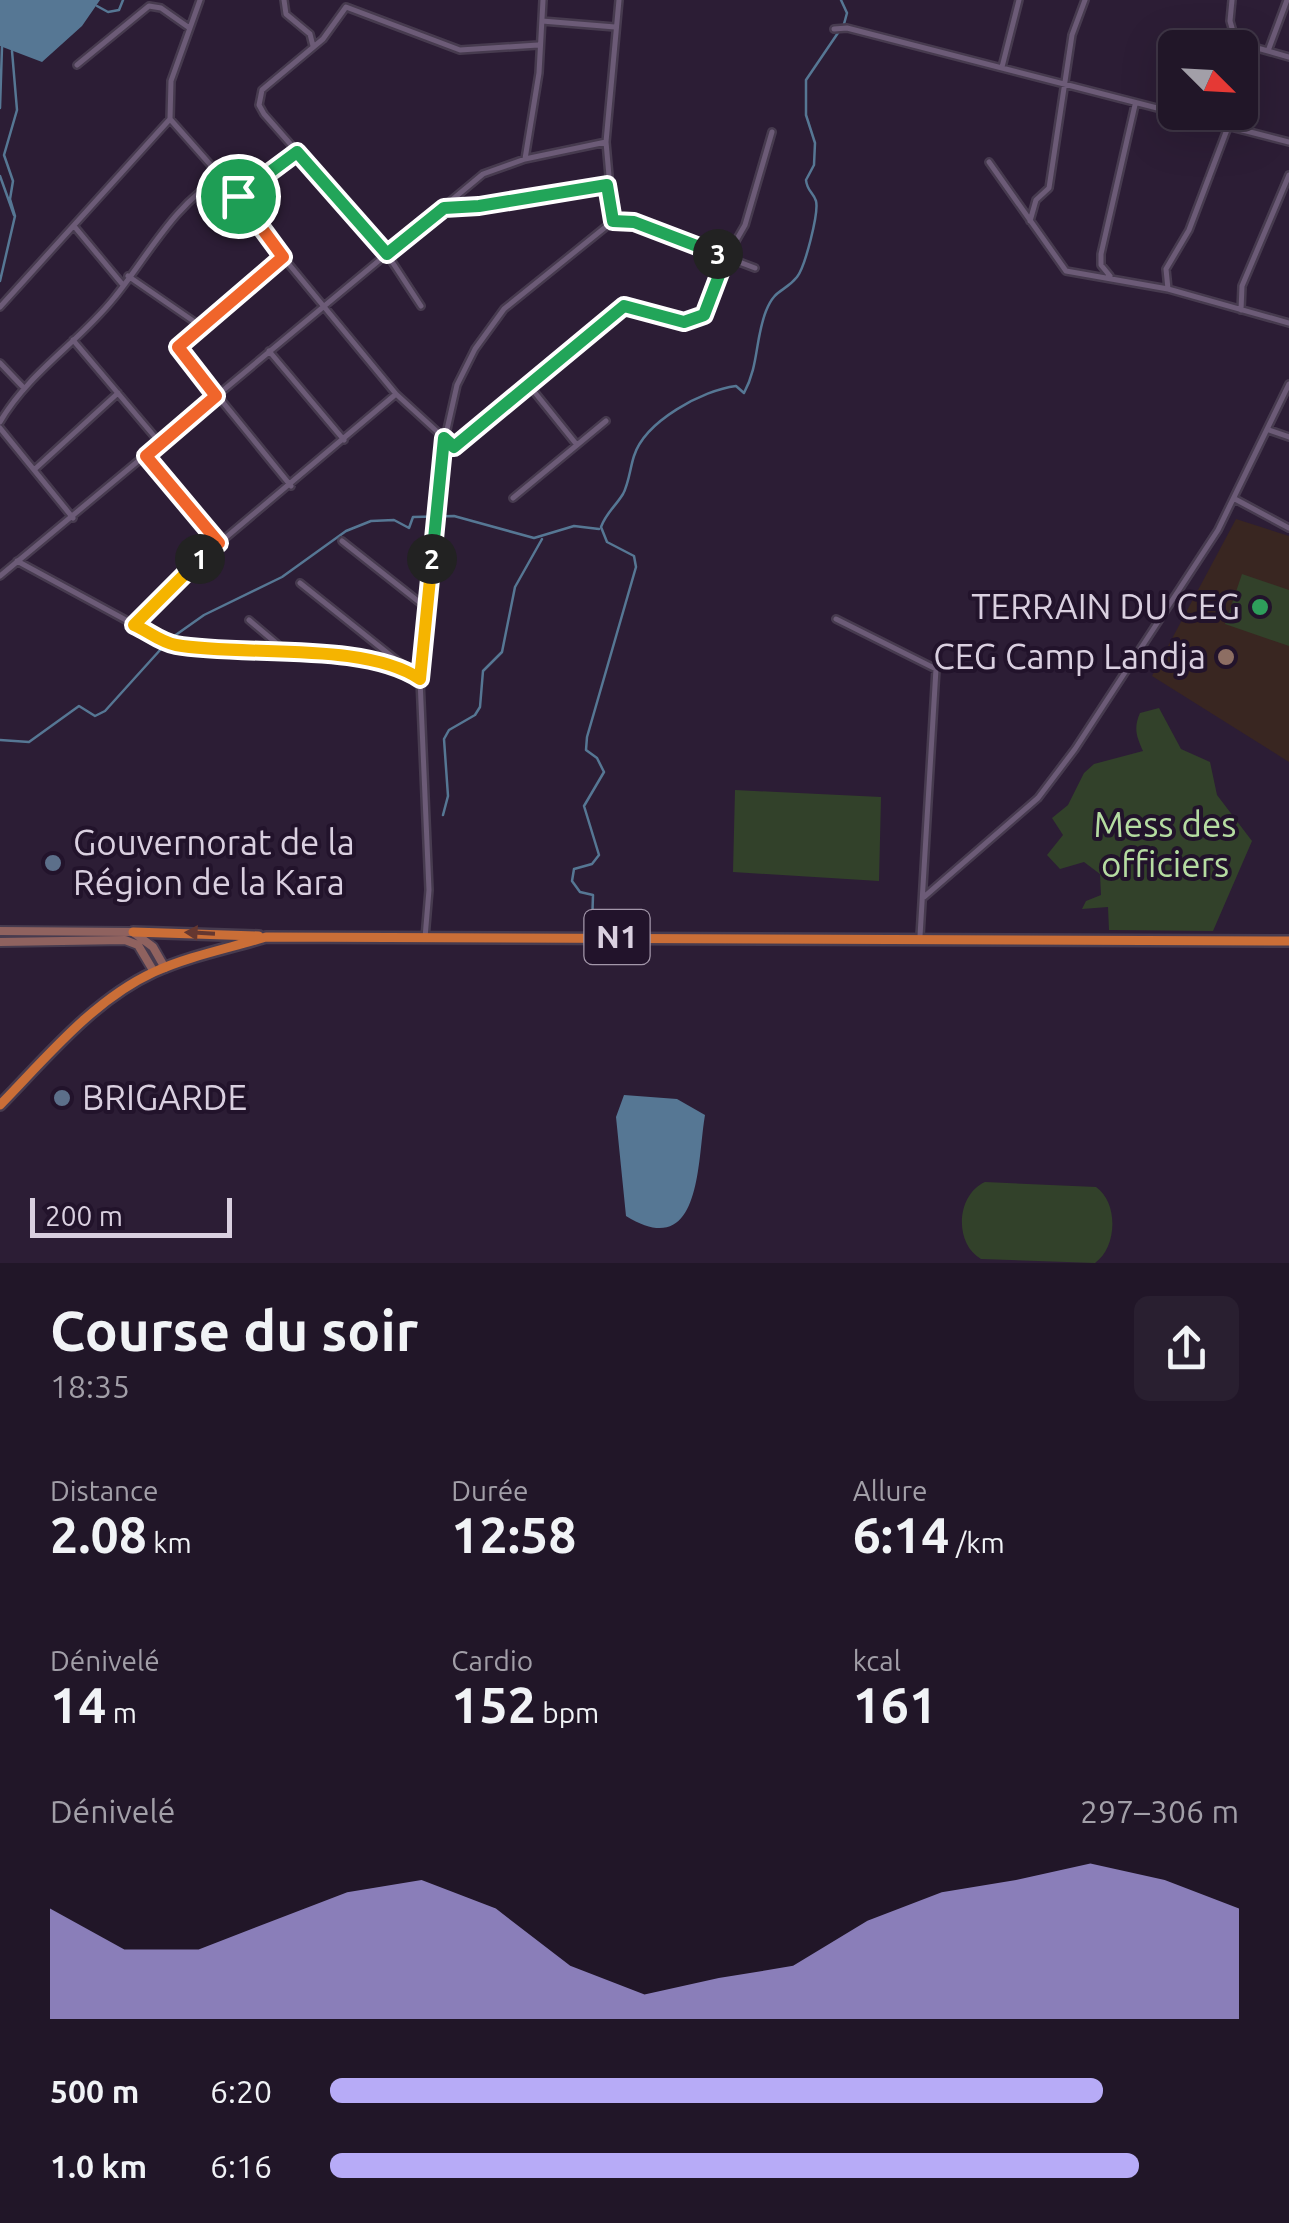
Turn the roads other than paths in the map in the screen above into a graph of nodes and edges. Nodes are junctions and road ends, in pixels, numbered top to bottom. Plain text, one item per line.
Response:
1 (200, 0) edge
2 (284, 0) edge
3 (542, 0) edge
4 (619, 0) edge
5 (1019, 0) edge
6 (1085, 0) edge
7 (1232, 0) edge
8 (1287, 0) edge
9 (542, 21) junction
10 (188, 27) junction
11 (615, 27) junction
12 (834, 29) dead end
13 (538, 45) junction
14 (313, 46) junction
15 (1268, 51) junction
16 (1289, 57) edge
17 (76, 65) dead end
18 (1002, 67) junction
19 (1065, 85) junction
20 (1135, 104) junction
21 (1158, 110) edge
22 (170, 119) junction
23 (1227, 130) edge
24 (1240, 130) edge
25 (772, 132) dead end
26 (606, 142) junction
27 (1289, 142) edge
28 (297, 152) junction
29 (525, 158) junction
30 (989, 162) dead end
31 (1289, 175) edge
32 (222, 177) junction
33 (607, 185) junction
34 (238, 196) junction
35 (444, 208) junction
36 (613, 221) junction
37 (1030, 222) junction
38 (74, 226) junction
39 (387, 254) junction
40 (283, 257) junction
41 (726, 257) junction
42 (755, 268) dead end
43 (128, 276) junction
44 (1112, 279) junction
45 (123, 285) junction
46 (1168, 289) junction
47 (324, 303) junction
48 (421, 306) dead end
49 (0, 307) edge
50 (1241, 310) junction
51 (1289, 324) edge
52 (202, 327) junction
53 (73, 340) junction
54 (269, 350) junction
55 (0, 363) edge
56 (528, 384) junction
57 (1289, 384) edge
58 (22, 386) junction
59 (118, 393) junction
60 (396, 394) junction
61 (216, 396) junction
62 (606, 422) dead end
63 (0, 425) edge
64 (1269, 430) junction
65 (444, 438) junction
66 (1289, 438) edge
67 (344, 440) junction
68 (160, 443) junction
69 (577, 445) junction
70 (146, 456) junction
71 (35, 469) junction
72 (291, 486) junction
73 (512, 498) dead end
74 (1234, 499) junction
75 (72, 518) junction
76 (1289, 528) edge
77 (342, 542) dead end
78 (219, 543) junction
79 (17, 561) junction
80 (0, 576) edge
81 (300, 583) dead end
82 (428, 608) junction
83 (836, 619) dead end
84 (250, 620) dead end
85 (134, 625) junction
86 (284, 650) junction
87 (402, 667) junction
88 (420, 679) junction
89 (924, 897) junction
90 (0, 931) edge
91 (39, 931) junction
92 (133, 932) junction
93 (920, 936) junction
94 (266, 937) junction
95 (425, 938) junction
96 (1289, 941) edge
97 (0, 942) edge
98 (38, 942) junction
99 (159, 970) junction
100 (0, 1105) edge

1 - 10 street
2 - 14 street
3 - 9 street
4 - 11 street
5 - 18 street
6 - 19 street
7 - 15 street
8 - 15 street
9 - 11 street
9 - 13 street
10 - 17 street
10 - 22 street
11 - 26 street
12 - 18 street
13 - 14 street
13 - 29 street
14 - 28 street
15 - 16 street
18 - 19 street
19 - 20 street
19 - 37 street
20 - 21 street
20 - 44 street
22 - 32 street
22 - 38 street
23 - 46 street
24 - 27 street
25 - 41 street
26 - 29 street
26 - 33 street
28 - 34 street
28 - 39 street
29 - 35 street
30 - 37 street
31 - 50 street
32 - 34 street
32 - 43 street
33 - 35 street
33 - 36 street
34 - 40 street
35 - 39 street
36 - 41 street
36 - 65 street
37 - 44 street
38 - 45 street
38 - 49 street
39 - 47 street
39 - 48 street
40 - 47 street
40 - 52 street
41 - 42 street
41 - 56 street
43 - 45 street
43 - 52 street
44 - 46 street
45 - 53 street
46 - 50 street
47 - 54 street
47 - 60 street
50 - 51 street
52 - 61 street
53 - 58 street
53 - 59 street
54 - 61 street
54 - 67 street
55 - 58 street
56 - 65 street
56 - 69 street
57 - 64 street
58 - 63 street
59 - 68 street
59 - 71 street
60 - 65 street
60 - 67 street
61 - 68 street
61 - 72 street
62 - 69 street
63 - 71 street
64 - 66 street
64 - 74 street
65 - 82 street
67 - 72 street
68 - 70 street
69 - 73 street
70 - 75 street
70 - 78 street
71 - 75 street
72 - 78 street
74 - 76 street
74 - 89 street
75 - 79 street
77 - 82 street
78 - 85 street
79 - 80 street
79 - 85 street
81 - 87 street
82 - 88 street
83 - 89 street
84 - 86 street
85 - 86 street
86 - 87 street
87 - 88 street
88 - 95 street
89 - 93 street
90 - 91 main road
91 - 92 main road
91 - 98 main road
94 -> 92 highway
92 - 99 main road
93 - 95 highway, N1
93 - 96 highway, N1
94 - 95 highway, N1
94 - 99 highway, N1
97 - 98 main road
98 - 99 main road
99 - 100 highway, N1

